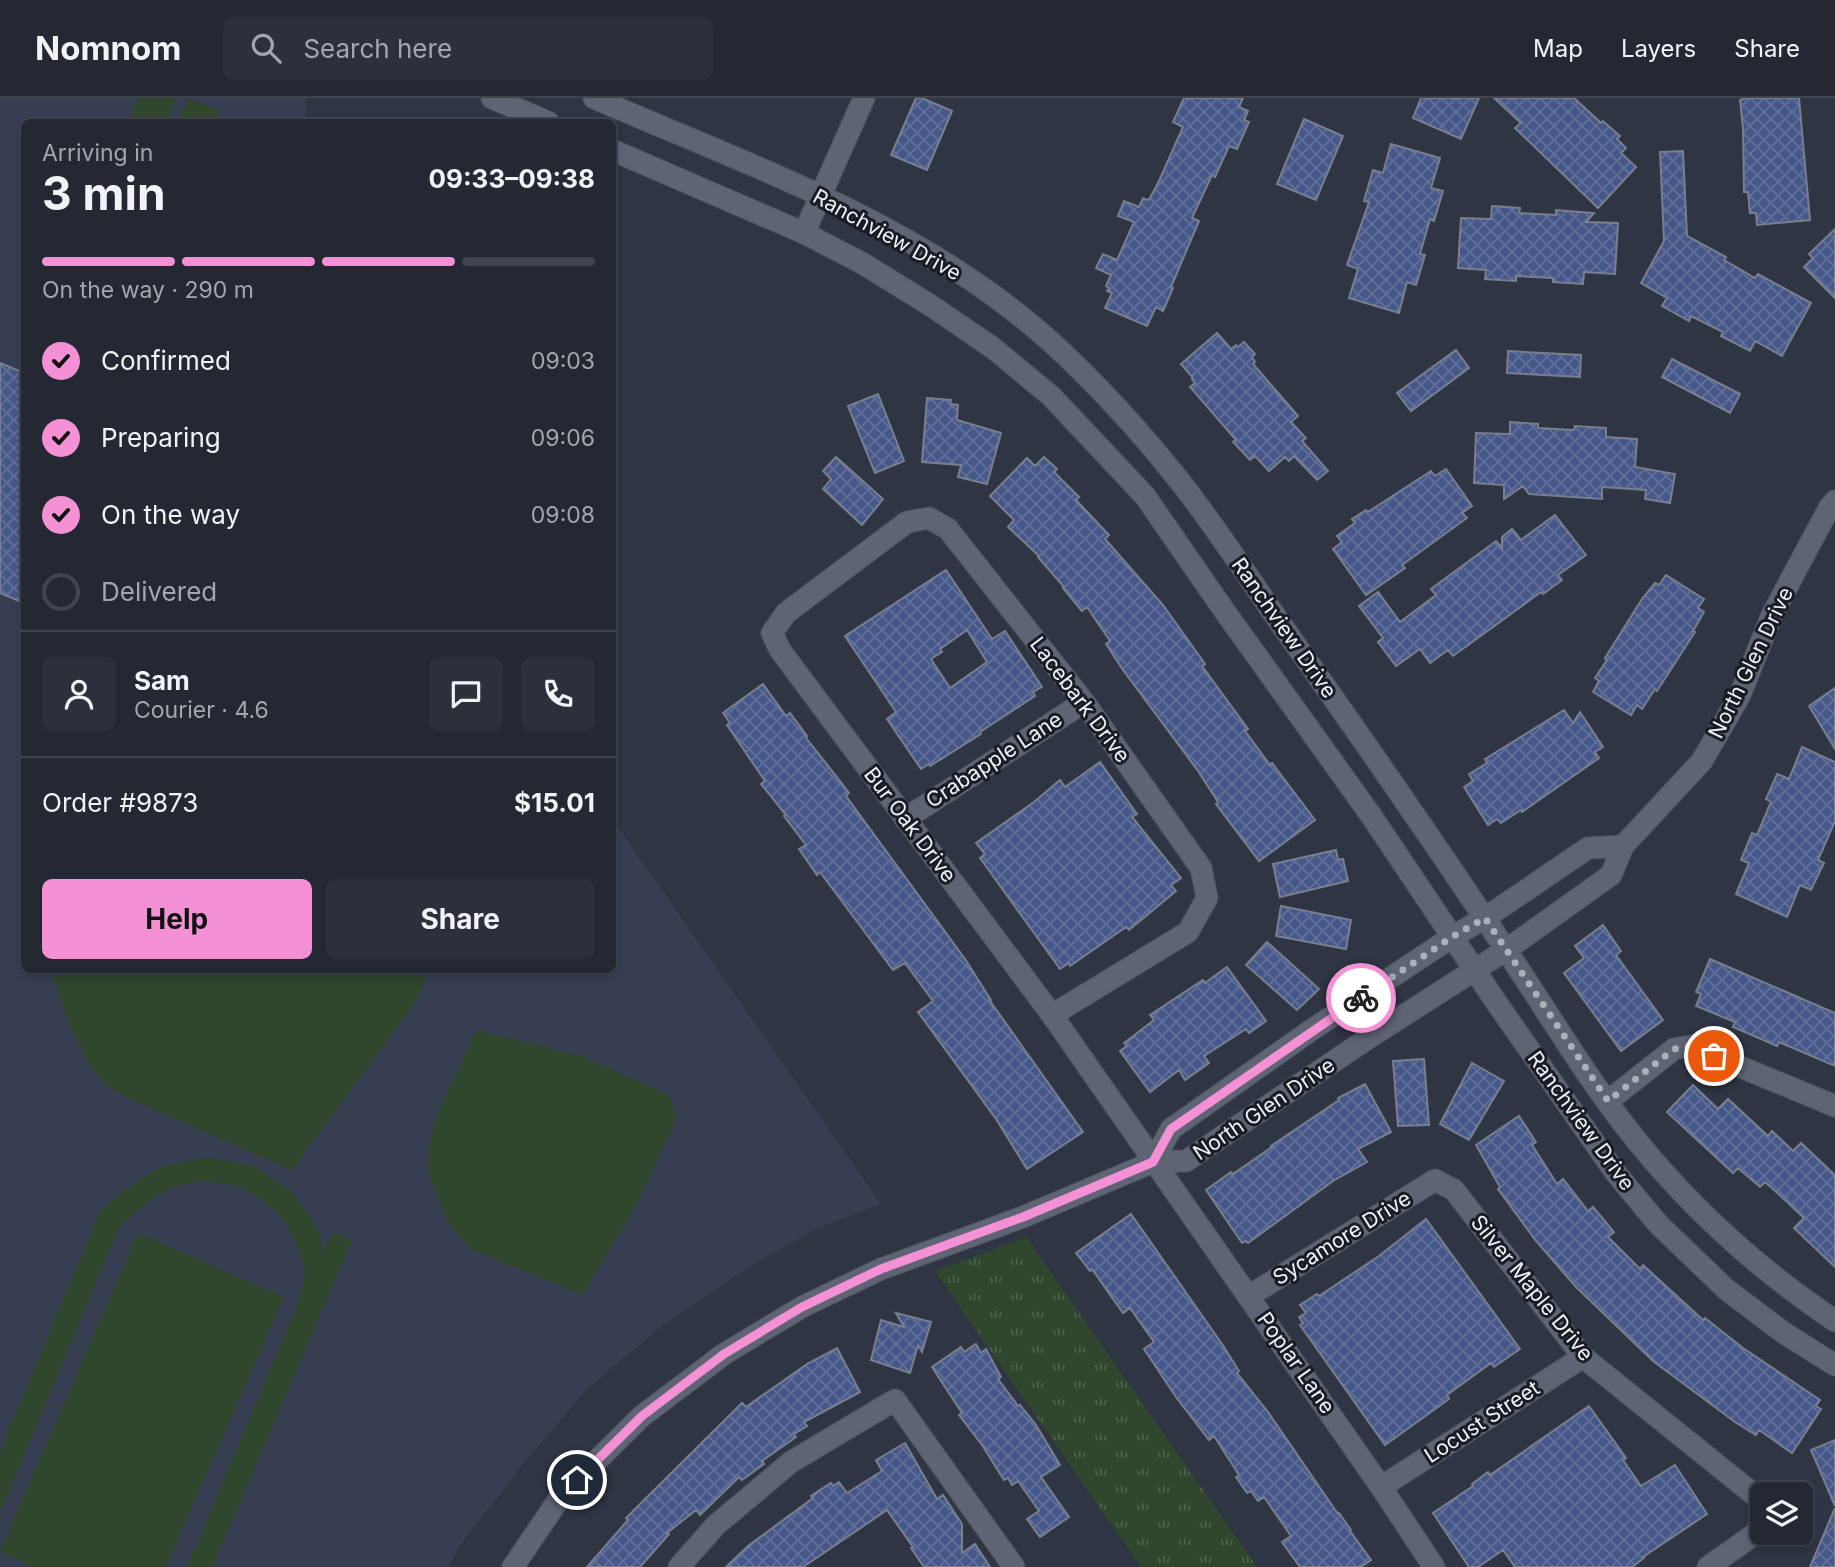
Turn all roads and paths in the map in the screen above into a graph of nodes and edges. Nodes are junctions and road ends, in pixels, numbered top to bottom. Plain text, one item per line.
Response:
1 (594, 98) edge
2 (864, 98) edge
3 (498, 99) edge
4 (541, 119) edge
5 (616, 152) edge
6 (821, 196) junction
7 (804, 233) junction
8 (1835, 501) edge
9 (929, 518) joint
10 (1083, 702) junction
11 (905, 819) junction
12 (1623, 846) junction
13 (1485, 918) junction
14 (1452, 937) junction
15 (1506, 950) junction
16 (1475, 970) junction
17 (1052, 1015) junction
18 (1608, 1101) junction
19 (1835, 1106) edge
20 (1153, 1162) junction
21 (1435, 1180) joint
22 (1249, 1296) junction
23 (1807, 1301) junction
24 (1835, 1321) edge
25 (1784, 1334) junction
26 (1583, 1357) junction
27 (1835, 1365) edge
28 (1381, 1487) junction
29 (1750, 1491) edge
30 (1750, 1538) edge
31 (513, 1567) edge
32 (679, 1567) edge
33 (1014, 1567) edge
34 (1434, 1567) edge
35 (1708, 1567) edge

1 - 6 street, Ranchview Drive
2 - 6 street
3 - 4 street
5 - 7 street, Ranchview Drive
6 - 7 street
6 - 13 street, Ranchview Drive
7 - 14 street, Ranchview Drive
8 - 12 street, North Glen Drive
9 - 10 street, Lacebark Drive
9 - 11 street, Bur Oak Drive
10 - 11 street, Crabapple Lane
10 - 17 street, Lacebark Drive
11 - 17 street, Bur Oak Drive
12 - 13 street, North Glen Drive
12 - 15 street, North Glen Drive
13 - 14 street, North Glen Drive
13 - 15 street, Ranchview Drive
14 - 16 street, Ranchview Drive
14 - 20 street, North Glen Drive
15 - 16 street, North Glen Drive
15 - 18 street, Ranchview Drive
16 - 20 street, North Glen Drive
16 - 25 street, Ranchview Drive
17 - 20 street, Bur Oak Drive
18 - 19 street
18 - 23 street, Ranchview Drive
20 - 22 street, Poplar Lane
20 - 31 street
21 - 22 street, Sycamore Drive
21 - 26 street, Silver Maple Drive
22 - 28 street, Poplar Lane
23 - 24 street, Ranchview Drive
23 - 25 street
25 - 27 street, Ranchview Drive
26 - 28 street, Locust Street
26 - 29 street, Silver Maple Drive
28 - 34 street, Poplar Lane
30 - 35 street
32 - 33 street

